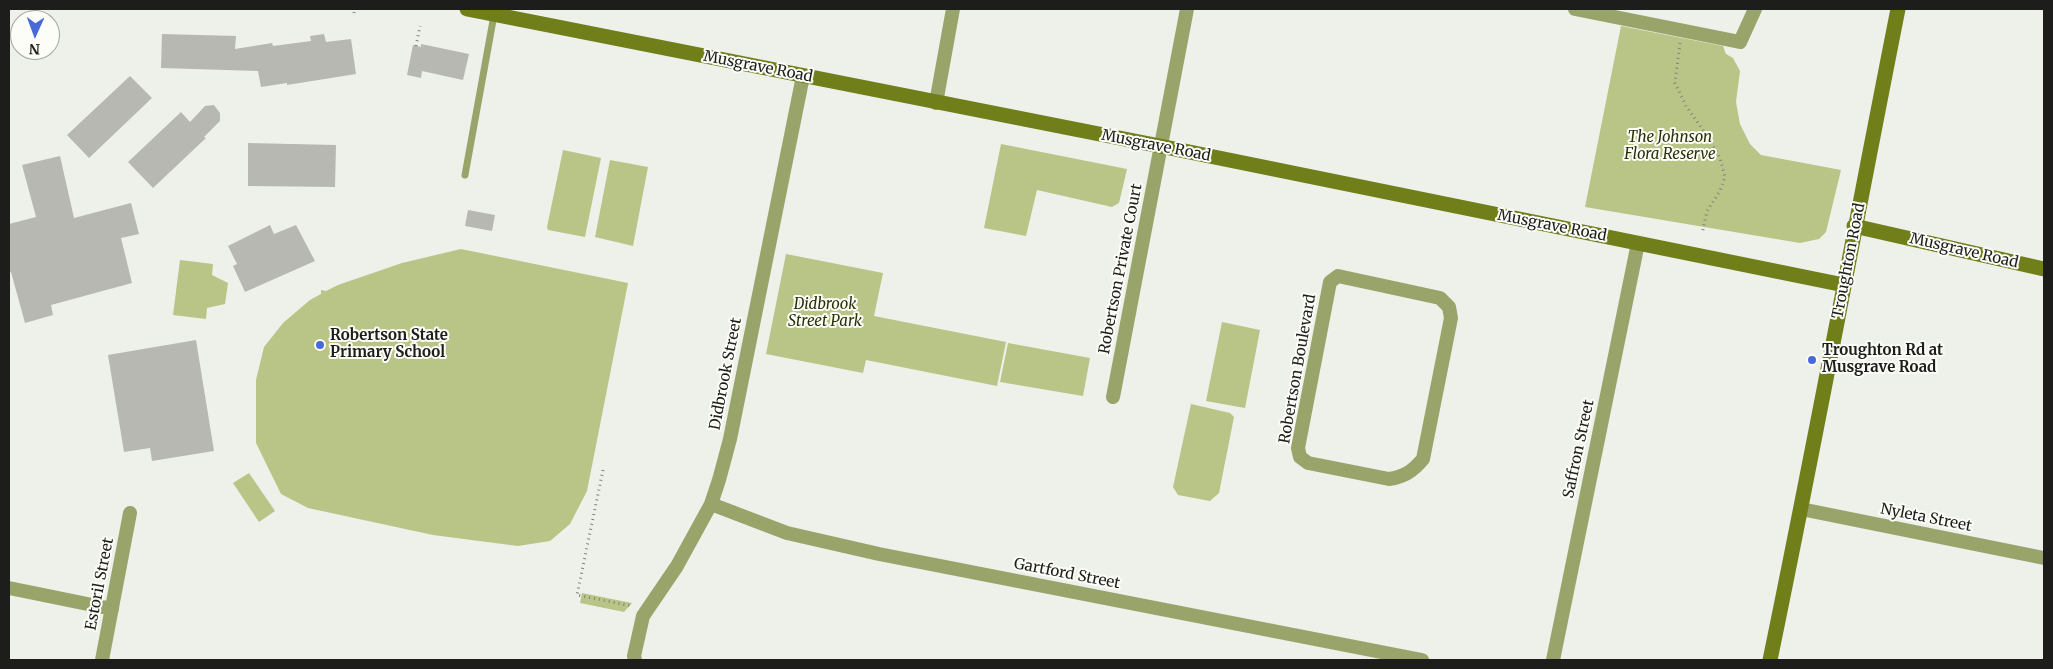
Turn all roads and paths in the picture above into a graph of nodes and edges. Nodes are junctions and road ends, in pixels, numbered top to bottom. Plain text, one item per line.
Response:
1 (467, 9) edge
2 (953, 9) edge
3 (1188, 9) edge
4 (1575, 9) edge
5 (1755, 9) edge
6 (1898, 9) edge
7 (494, 14) junction
8 (420, 26) dead end
9 (1682, 30) junction
10 (416, 46) dead end
11 (803, 76) junction
12 (936, 103) junction
13 (1160, 146) junction
14 (465, 175) dead end
15 (1854, 226) junction
16 (1702, 234) dead end
17 (1638, 244) junction
18 (2044, 269) edge
19 (1338, 276) joint
20 (1844, 285) junction
21 (1113, 397) dead end
22 (603, 470) dead end
23 (711, 504) junction
24 (1801, 509) junction
25 (130, 513) dead end
26 (2044, 558) edge
27 (9, 588) edge
28 (112, 609) junction
29 (647, 610) junction
30 (102, 660) edge
31 (635, 660) edge
32 (1422, 660) edge
33 (1553, 660) edge
34 (1770, 660) edge

1 - 7 street, Musgrave Road
2 - 12 street
3 - 13 street, Robertson Private Court
4 - 9 street
5 - 9 street
6 - 15 street, Troughton Road
7 - 11 street, Musgrave Road
7 - 14 lane
8 - 10 path
9 - 16 path
11 - 12 street, Musgrave Road
11 - 23 street, Didbrook Street
12 - 13 street, Musgrave Road
13 - 17 street, Musgrave Road
13 - 21 street, Robertson Private Court
15 - 18 street, Musgrave Road
15 - 20 street, Troughton Road
17 - 20 street, Musgrave Road
17 - 33 street, Saffron Street
19 - 19 street, Robertson Boulevard
20 - 24 street, Troughton Road
22 - 29 path
23 - 29 street, Didbrook Street
23 - 32 street, Gartford Street
24 - 26 street, Nyleta Street
24 - 34 street, Troughton Road
25 - 28 street, Estoril Street
27 - 28 street
28 - 30 street, Estoril Street
29 - 31 street, Didbrook Street

